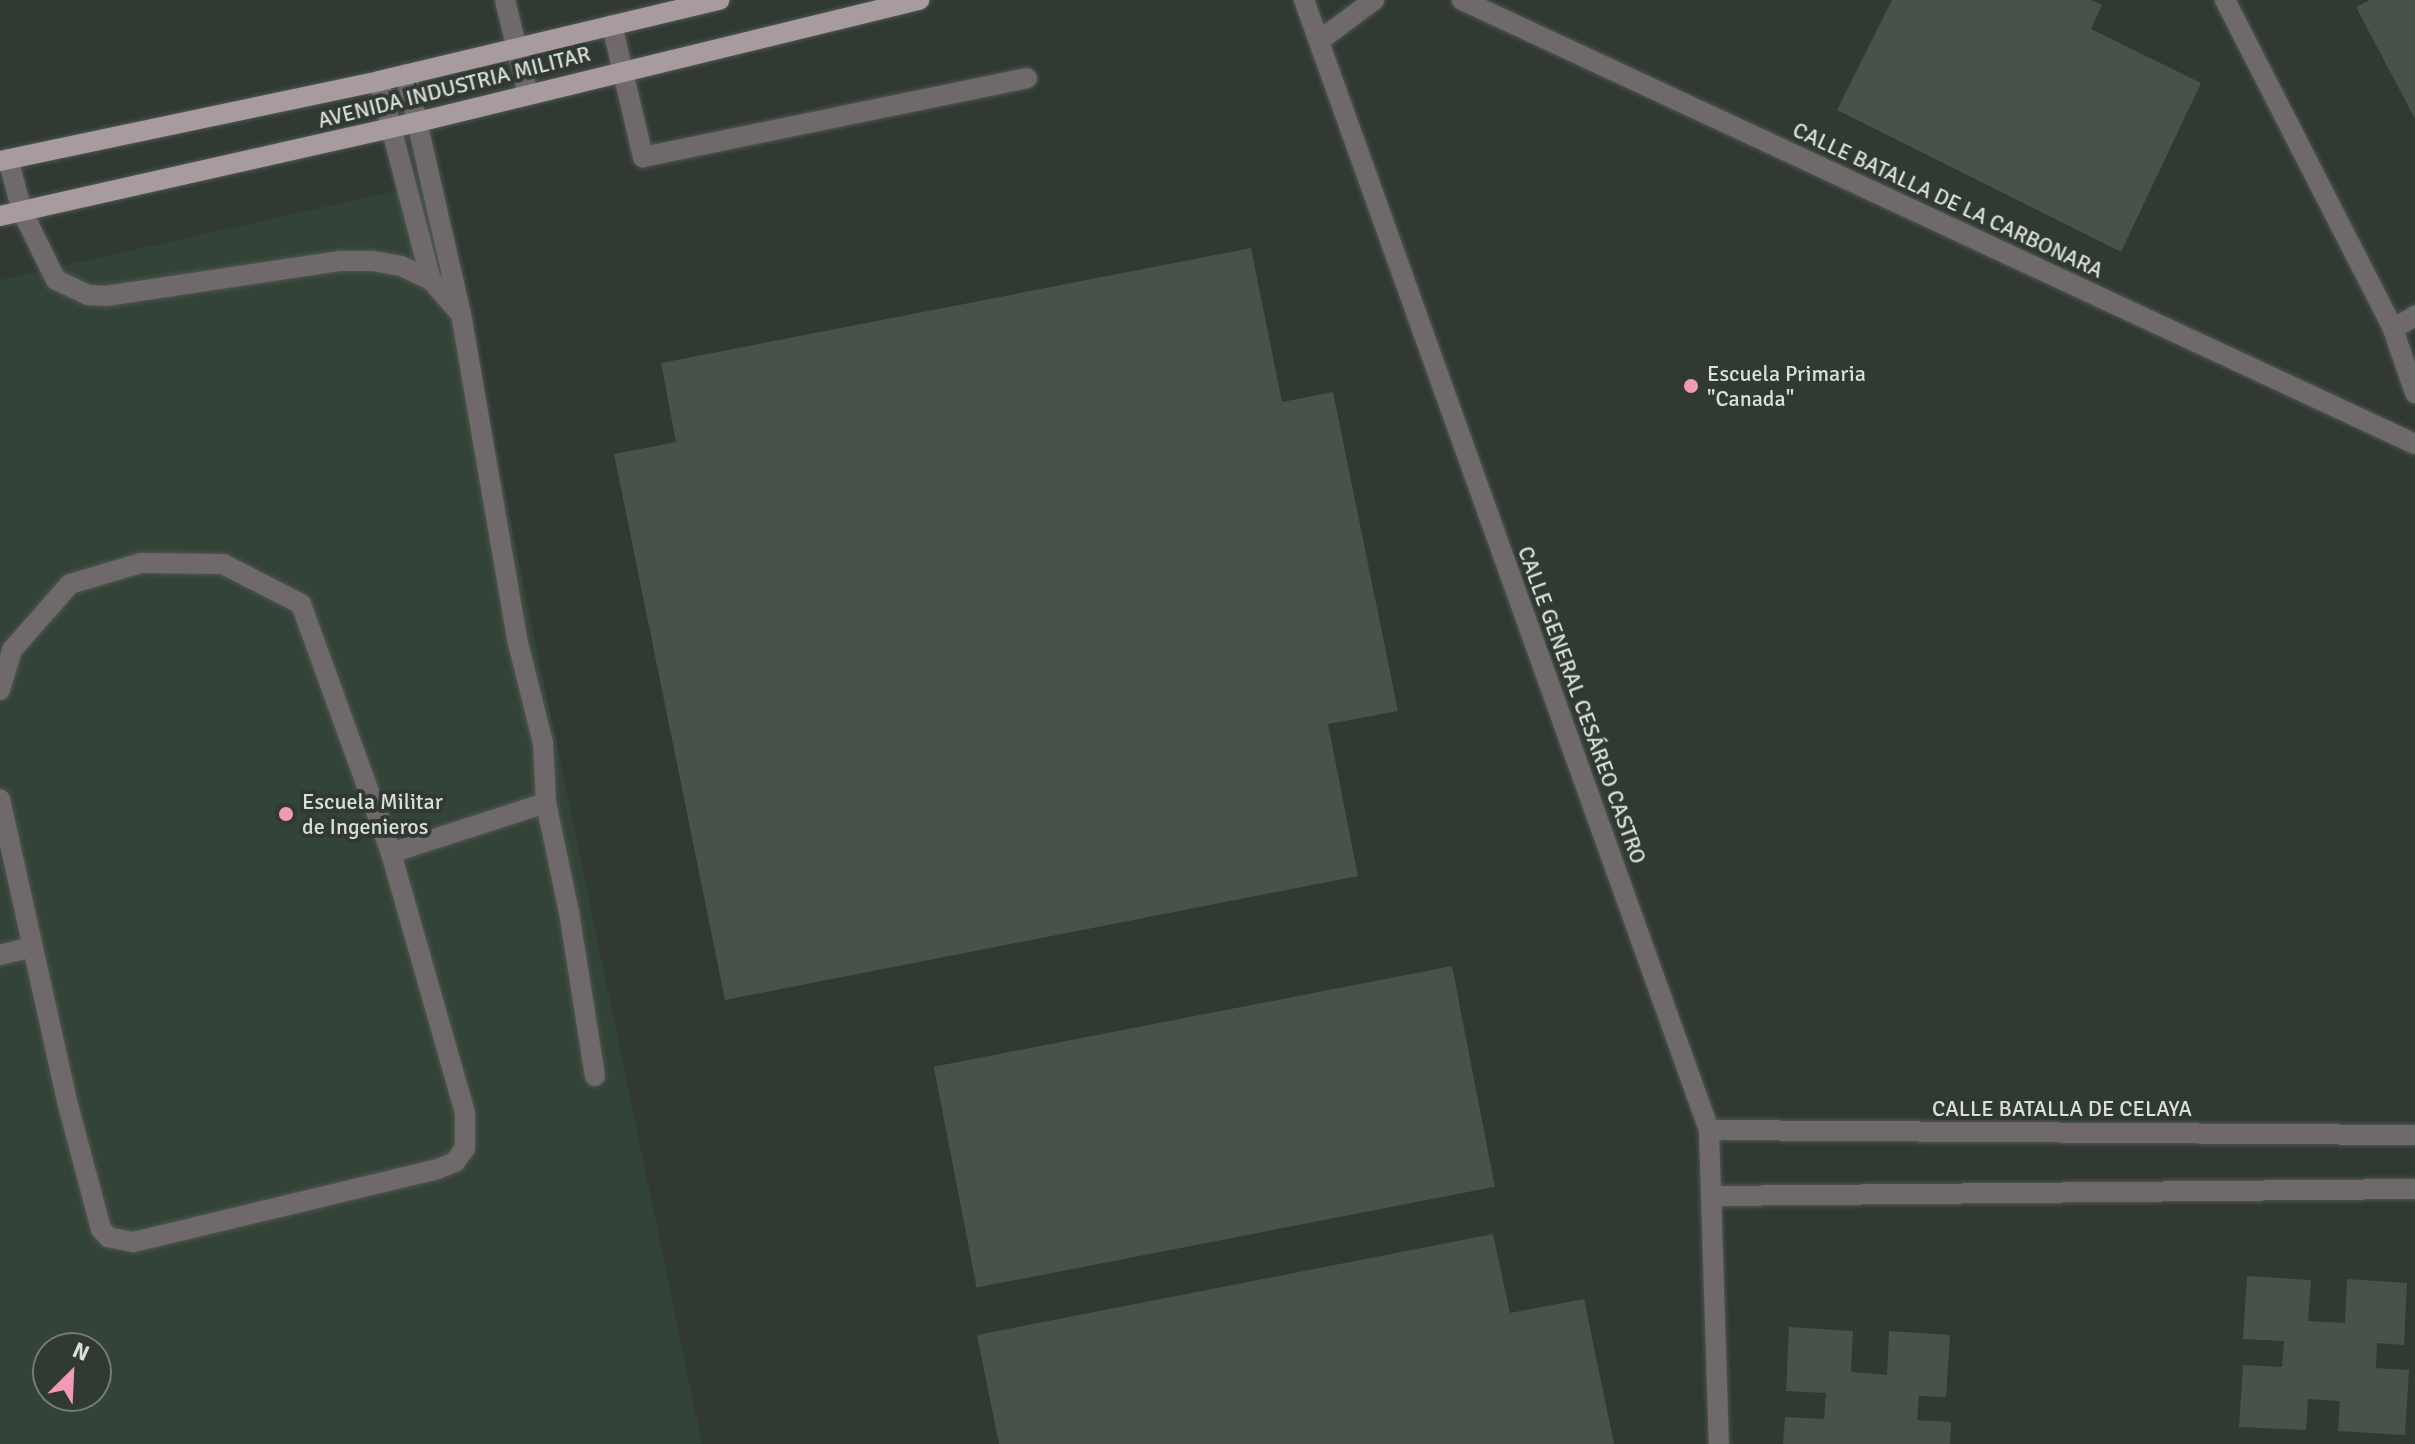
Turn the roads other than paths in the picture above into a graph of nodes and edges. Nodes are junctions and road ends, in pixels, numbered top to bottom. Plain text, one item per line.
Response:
1 (505, 0) edge
2 (720, 0) edge
3 (919, 0) edge
4 (1374, 0) edge
5 (1462, 0) edge
6 (2225, 0) edge
7 (1304, 1) edge
8 (612, 25) junction
9 (1319, 41) junction
10 (516, 48) junction
11 (621, 71) junction
12 (406, 74) junction
13 (1027, 78) dead end
14 (379, 81) junction
15 (528, 94) junction
16 (418, 122) junction
17 (392, 128) junction
18 (4, 160) edge
19 (22, 211) junction
20 (0, 216) edge
21 (431, 280) junction
22 (461, 314) junction
23 (2415, 316) edge
24 (2393, 329) junction
25 (2415, 393) edge
26 (2415, 444) edge
27 (0, 690) edge
28 (0, 799) edge
29 (546, 803) junction
30 (391, 853) junction
31 (32, 947) junction
32 (0, 955) edge
33 (595, 1076) dead end
34 (1709, 1130) junction
35 (2415, 1135) edge
36 (2415, 1189) edge
37 (1711, 1196) junction
38 (1719, 1444) edge

1 - 10 street
2 - 8 main road, AVENIDA INDUSTRIA MILITAR
3 - 11 main road, AVENIDA INDUSTRIA MILITAR
4 - 9 street
5 - 26 street, CALLE BATALLA DE LA CARBONARA
6 - 24 street
7 - 9 street, CALLE GENERAL CESÁREO CASTRO
8 - 10 main road, AVENIDA INDUSTRIA MILITAR
8 - 11 street
9 - 34 street, CALLE GENERAL CESÁREO CASTRO
10 - 12 main road, AVENIDA INDUSTRIA MILITAR
10 - 15 street
11 - 13 street
11 - 15 main road, AVENIDA INDUSTRIA MILITAR
12 - 14 main road, AVENIDA INDUSTRIA MILITAR
12 - 16 street
14 - 17 street
14 - 18 main road, AVENIDA INDUSTRIA MILITAR
15 - 16 main road, AVENIDA INDUSTRIA MILITAR
16 - 17 main road, AVENIDA INDUSTRIA MILITAR
16 - 22 street
17 - 19 main road, AVENIDA INDUSTRIA MILITAR
17 - 21 street
18 - 19 street
19 - 20 main road, AVENIDA INDUSTRIA MILITAR
19 - 21 street
21 - 22 street
22 - 29 street
23 - 24 street
24 - 25 street
27 - 30 street
28 - 31 street
29 - 30 street
29 - 33 street
30 - 31 street
31 - 32 street
34 - 35 street, CALLE BATALLA DE CELAYA
34 - 37 street, CALLE GENERAL CESÁREO CASTRO
36 - 37 street
37 - 38 street, CALLE GENERAL CESÁREO CASTRO

